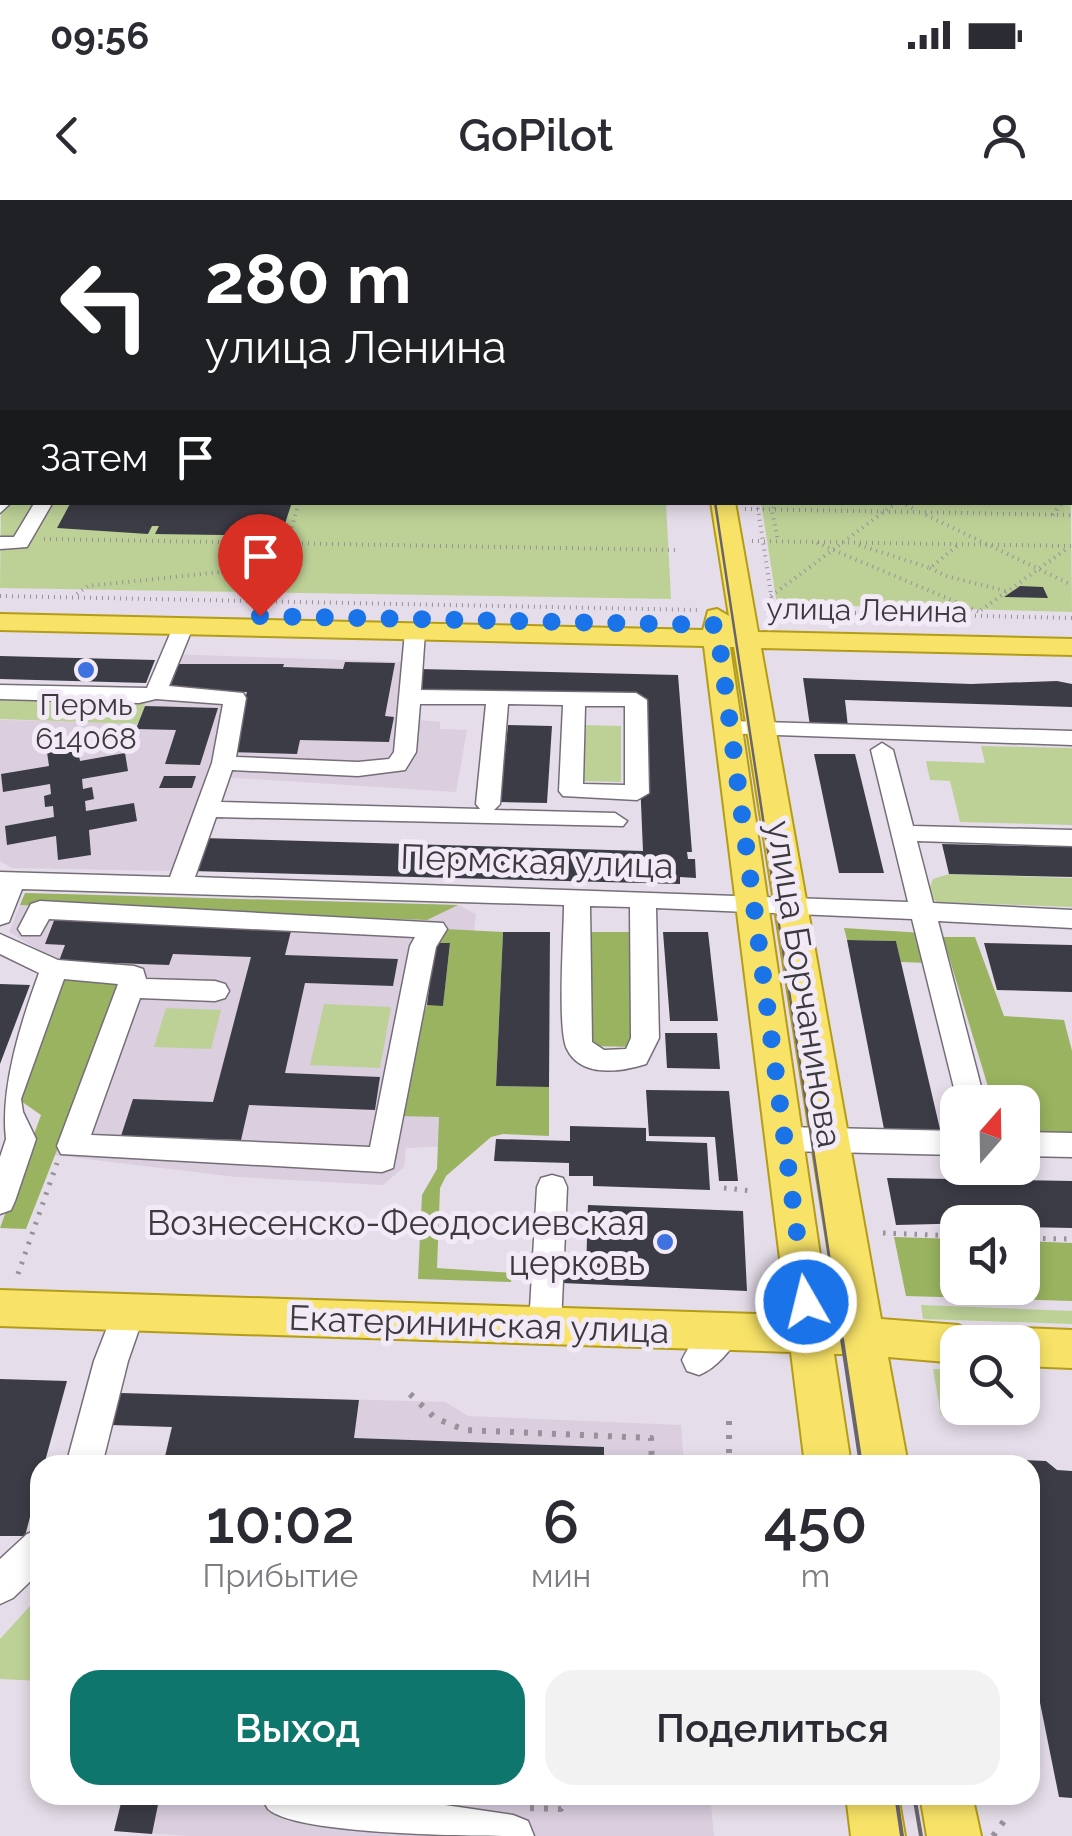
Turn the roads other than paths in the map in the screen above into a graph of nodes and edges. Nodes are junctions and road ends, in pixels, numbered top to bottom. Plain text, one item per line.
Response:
1 (42, 505) edge
2 (716, 505) edge
3 (0, 543) edge
4 (0, 610) edge
5 (0, 622) edge
6 (183, 628) junction
7 (727, 628) junction
8 (415, 632) junction
9 (1072, 633) edge
10 (1072, 647) edge
11 (0, 692) edge
12 (156, 692) junction
13 (413, 696) junction
14 (498, 698) junction
15 (574, 699) junction
16 (746, 729) junction
17 (1072, 738) edge
18 (882, 750) dead end
19 (223, 763) junction
20 (488, 804) dead end
21 (208, 809) junction
22 (614, 821) dead end
23 (902, 833) junction
24 (1072, 838) edge
25 (7, 880) edge
26 (180, 884) junction
27 (482, 896) junction
28 (577, 899) junction
29 (644, 900) junction
30 (752, 902) junction
31 (794, 906) junction
32 (922, 913) junction
33 (0, 916) edge
34 (1072, 918) edge
35 (434, 929) junction
36 (31, 930) dead end
37 (0, 943) edge
38 (54, 970) junction
39 (130, 988) junction
40 (215, 991) dead end
41 (967, 1085) edge
42 (784, 1139) junction
43 (830, 1140) junction
44 (940, 1143) edge
45 (1040, 1144) edge
46 (1072, 1145) edge
47 (552, 1187) dead end
48 (0, 1201) edge
49 (9, 1291) edge
50 (129, 1312) junction
51 (545, 1326) junction
52 (810, 1335) junction
53 (865, 1336) junction
54 (940, 1342) edge
55 (1040, 1348) edge
56 (1072, 1350) edge
57 (87, 1455) edge
58 (827, 1455) edge
59 (883, 1455) edge
60 (30, 1556) edge
61 (0, 1585) edge
62 (306, 1805) edge
63 (873, 1805) edge
64 (948, 1805) edge
65 (518, 1829) edge
66 (878, 1836) edge
67 (954, 1836) edge

1 - 3 street
2 - 7 main road, улица Борчанинова
2 - 7 main road, улица Борчанинова
4 - 7 main road, улица Ленина
5 - 6 main road, улица Ленина
6 - 8 main road, улица Ленина
6 - 12 street
7 - 8 main road, улица Ленина
7 - 9 main road, улица Ленина
7 - 10 main road, улица Ленина
7 - 16 main road, улица Борчанинова
8 - 13 street
11 - 12 street
12 - 19 street
13 - 14 street
13 - 19 street
14 - 15 street
14 - 20 street
15 - 15 street
16 - 17 street
16 - 30 main road, улица Борчанинова
16 - 31 main road, улица Борчанинова
18 - 23 street
19 - 21 street
21 - 22 street
21 - 26 street
23 - 24 street
23 - 32 street
25 - 26 street, Пермская улица
25 - 33 street
26 - 27 street, Пермская улица
27 - 28 street, Пермская улица
27 - 35 street
28 - 29 street, Пермская улица
28 - 29 street
29 - 30 street, Пермская улица
30 - 31 street, Пермская улица
30 - 42 main road, улица Борчанинова
31 - 32 street, Пермская улица
31 - 43 main road, улица Борчанинова
32 - 34 street, Пермская улица
32 - 41 street
35 - 36 street
35 - 39 street
37 - 38 street
38 - 39 street
38 - 48 street
39 - 40 street
42 - 43 street
42 - 52 main road, улица Борчанинова
43 - 44 street
43 - 53 main road, улица Борчанинова
45 - 46 street
47 - 51 street
49 - 50 main road, Екатерининская улица
50 - 51 main road, Екатерининская улица
50 - 57 street
51 - 52 main road, Екатерининская улица
52 - 53 main road, Екатерининская улица
52 - 58 main road, улица Борчанинова
53 - 54 main road, Екатерининская улица
53 - 59 main road, улица Борчанинова
55 - 56 main road
60 - 61 street
62 - 65 street
63 - 66 main road
64 - 67 main road

